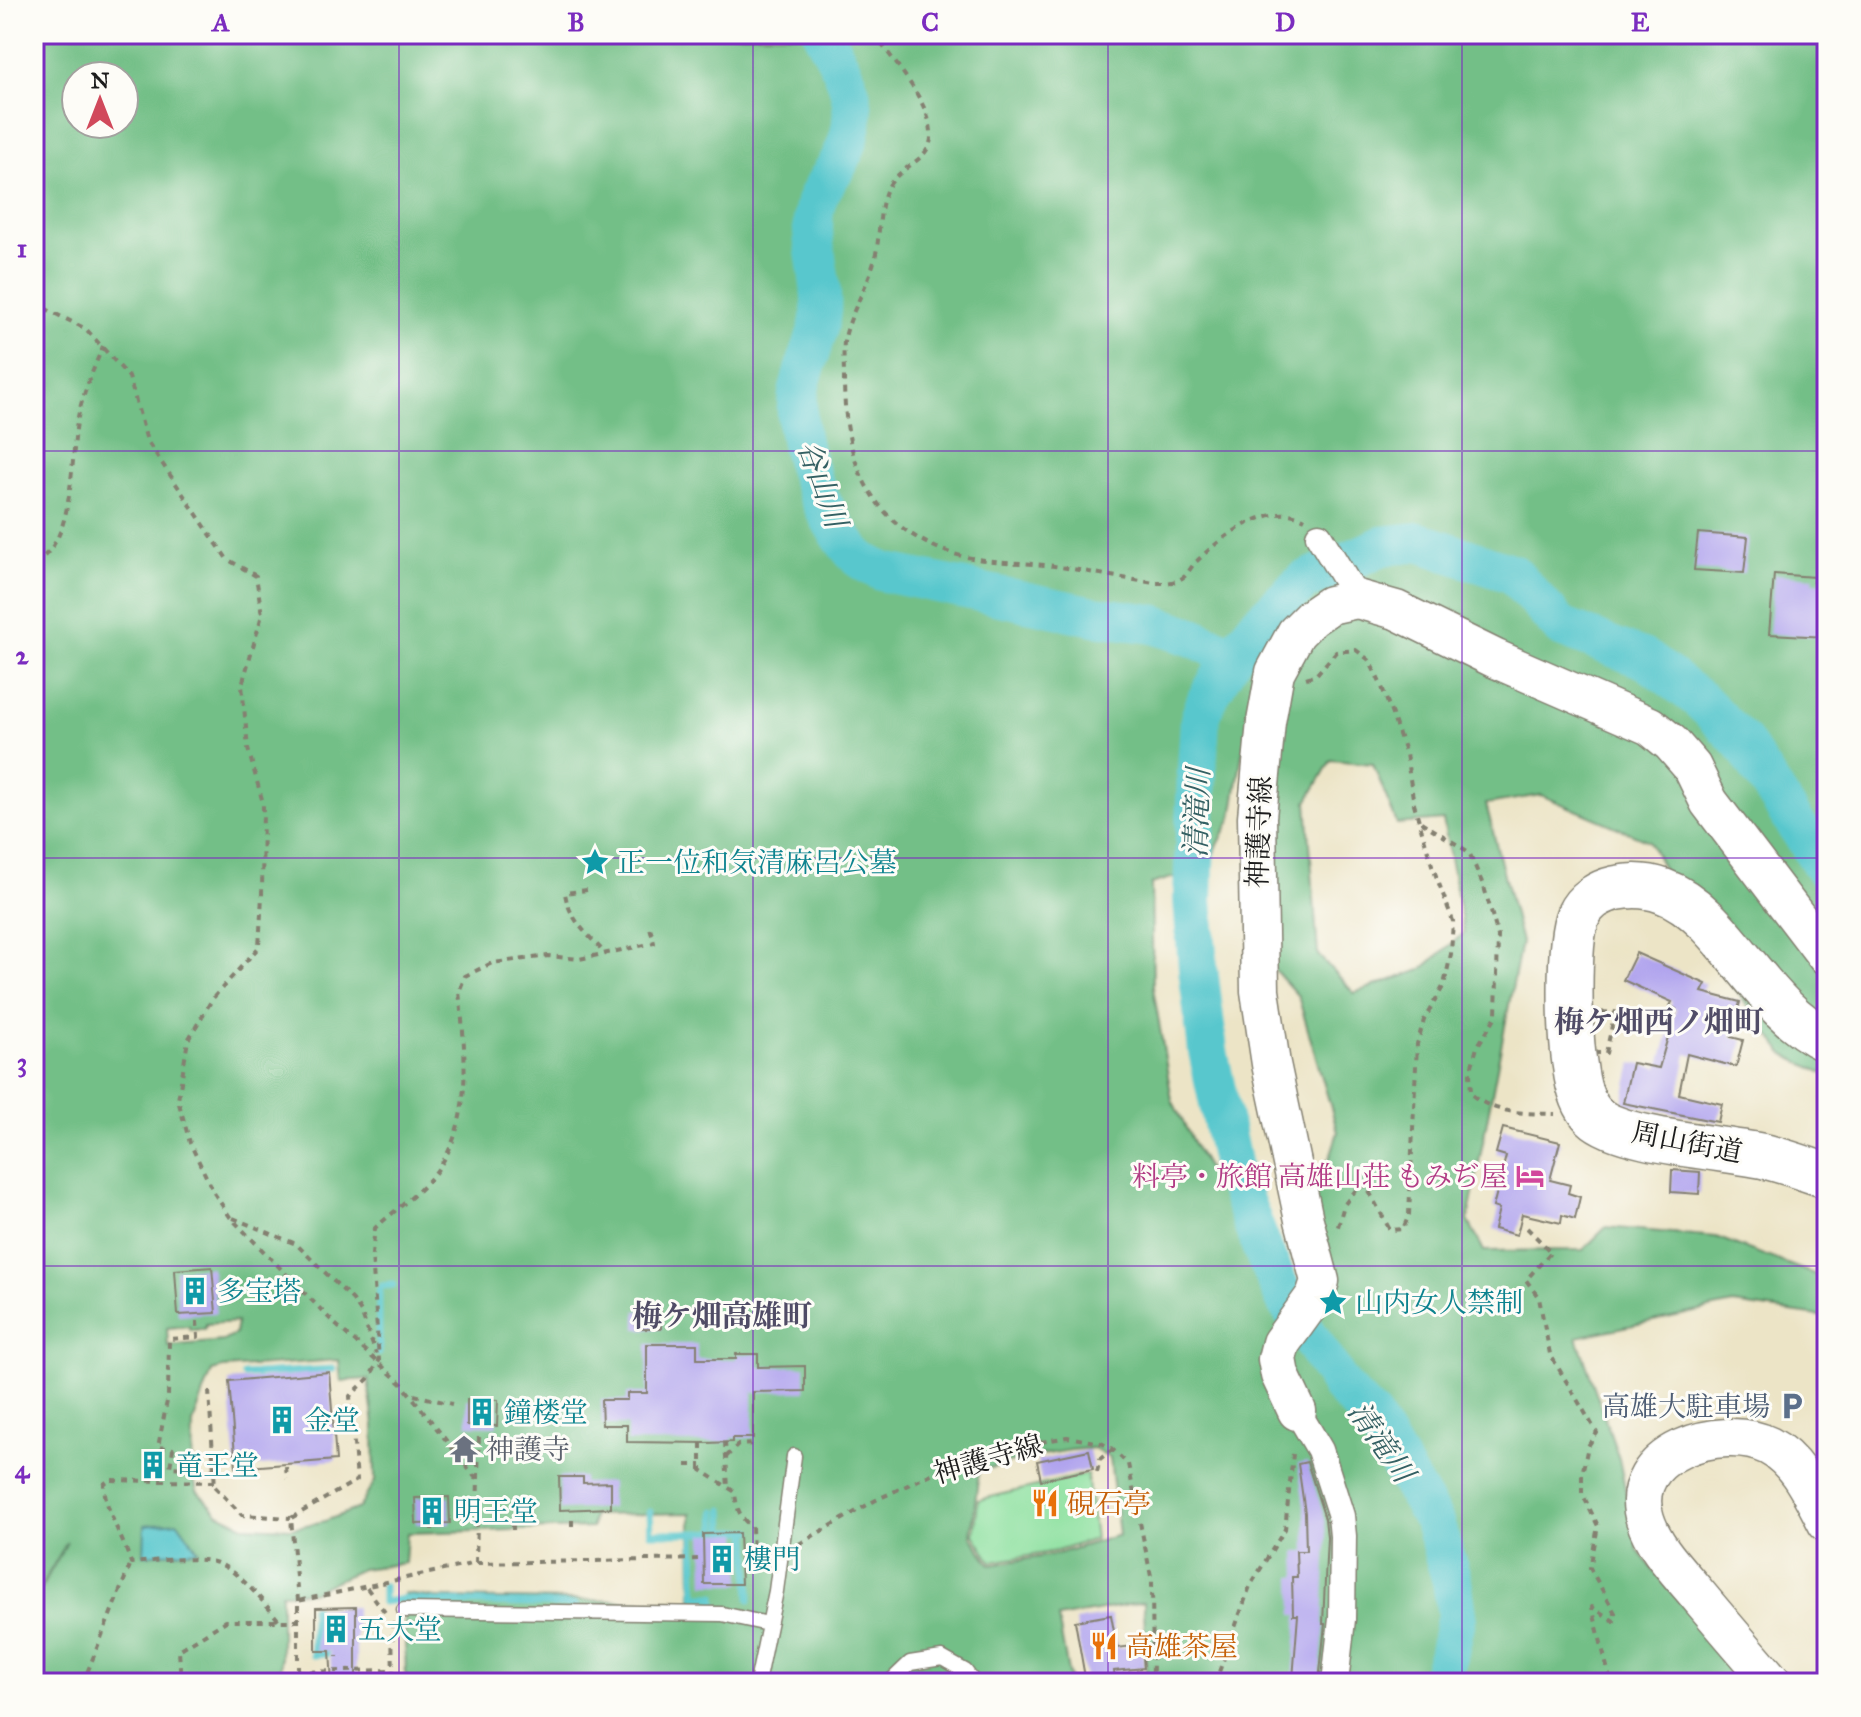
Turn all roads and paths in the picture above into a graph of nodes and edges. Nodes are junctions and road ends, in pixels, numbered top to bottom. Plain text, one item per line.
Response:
1 (874, 34) edge
2 (34, 303) edge
3 (103, 345) junction
4 (1319, 536) joint
5 (34, 562) edge
6 (1354, 595) junction
7 (1281, 660) junction
8 (1419, 820) junction
9 (587, 890) dead end
10 (649, 923) dead end
11 (607, 955) junction
12 (1827, 957) edge
13 (1592, 1013) dead end
14 (1827, 1040) edge
15 (1596, 1053) dead end
16 (1560, 1114) dead end
17 (1827, 1176) edge
18 (230, 1217) junction
19 (1527, 1228) dead end
20 (1337, 1232) dead end
21 (197, 1318) dead end
22 (379, 1361) junction
23 (209, 1391) dead end
24 (412, 1395) junction
25 (452, 1404) dead end
26 (1297, 1411) junction
27 (479, 1433) dead end
28 (725, 1442) dead end
29 (701, 1443) dead end
30 (754, 1444) dead end
31 (1113, 1450) junction
32 (794, 1456) dead end
33 (726, 1457) junction
34 (686, 1465) dead end
35 (701, 1465) junction
36 (163, 1466) dead end
37 (170, 1467) junction
38 (286, 1467) dead end
39 (214, 1470) junction
40 (1097, 1472) dead end
41 (287, 1479) dead end
42 (478, 1481) junction
43 (214, 1482) junction
44 (728, 1488) junction
45 (291, 1518) junction
46 (572, 1520) dead end
47 (1827, 1523) edge
48 (572, 1529) dead end
49 (781, 1553) junction
50 (743, 1558) dead end
51 (703, 1559) dead end
52 (131, 1563) junction
53 (476, 1563) junction
54 (367, 1588) junction
55 (298, 1601) junction
56 (404, 1610) dead end
57 (297, 1621) junction
58 (280, 1622) junction
59 (768, 1624) junction
60 (392, 1670) junction
61 (298, 1672) junction
62 (1154, 1682) edge
63 (83, 1683) edge
64 (181, 1683) edge
65 (298, 1683) edge
66 (393, 1683) edge
67 (757, 1683) edge
68 (889, 1683) edge
69 (974, 1683) edge
70 (1145, 1683) edge
71 (1215, 1683) edge
72 (1335, 1683) edge
73 (1611, 1683) edge
74 (1773, 1683) edge

1 - 4 path
2 - 3 path
3 - 5 path
3 - 18 path
4 - 6 street
6 - 7 main road, 神護寺線
6 - 12 main road
7 - 8 path
7 - 26 main road, 神護寺線
8 - 16 path
8 - 20 path
9 - 11 path
10 - 11 path
11 - 22 path
13 - 15 path
14 - 17 highway, 周山街道
18 - 22 path
18 - 22 path
19 - 73 path
21 - 37 path
22 - 24 path
22 - 45 path
23 - 39 path
24 - 25 path
24 - 42 path
26 - 71 path
26 - 72 street
27 - 42 path
28 - 33 path
29 - 35 path
30 - 33 path
31 - 40 path
31 - 49 path, 神護寺線
31 - 62 path
32 - 49 lane
33 - 44 path
34 - 35 path
35 - 44 path
36 - 37 path
37 - 39 path
38 - 41 path
39 - 43 path
42 - 53 path
43 - 45 path
43 - 52 path
44 - 50 path
45 - 55 path
46 - 48 path
47 - 74 main road
49 - 59 lane
51 - 53 path
52 - 58 path
52 - 63 path
53 - 54 path
54 - 55 path
54 - 60 path
55 - 57 path
56 - 59 lane
57 - 58 path
57 - 61 path
58 - 64 path
59 - 67 lane
60 - 61 path
60 - 66 path
61 - 65 path
62 - 70 path
68 - 69 lane

